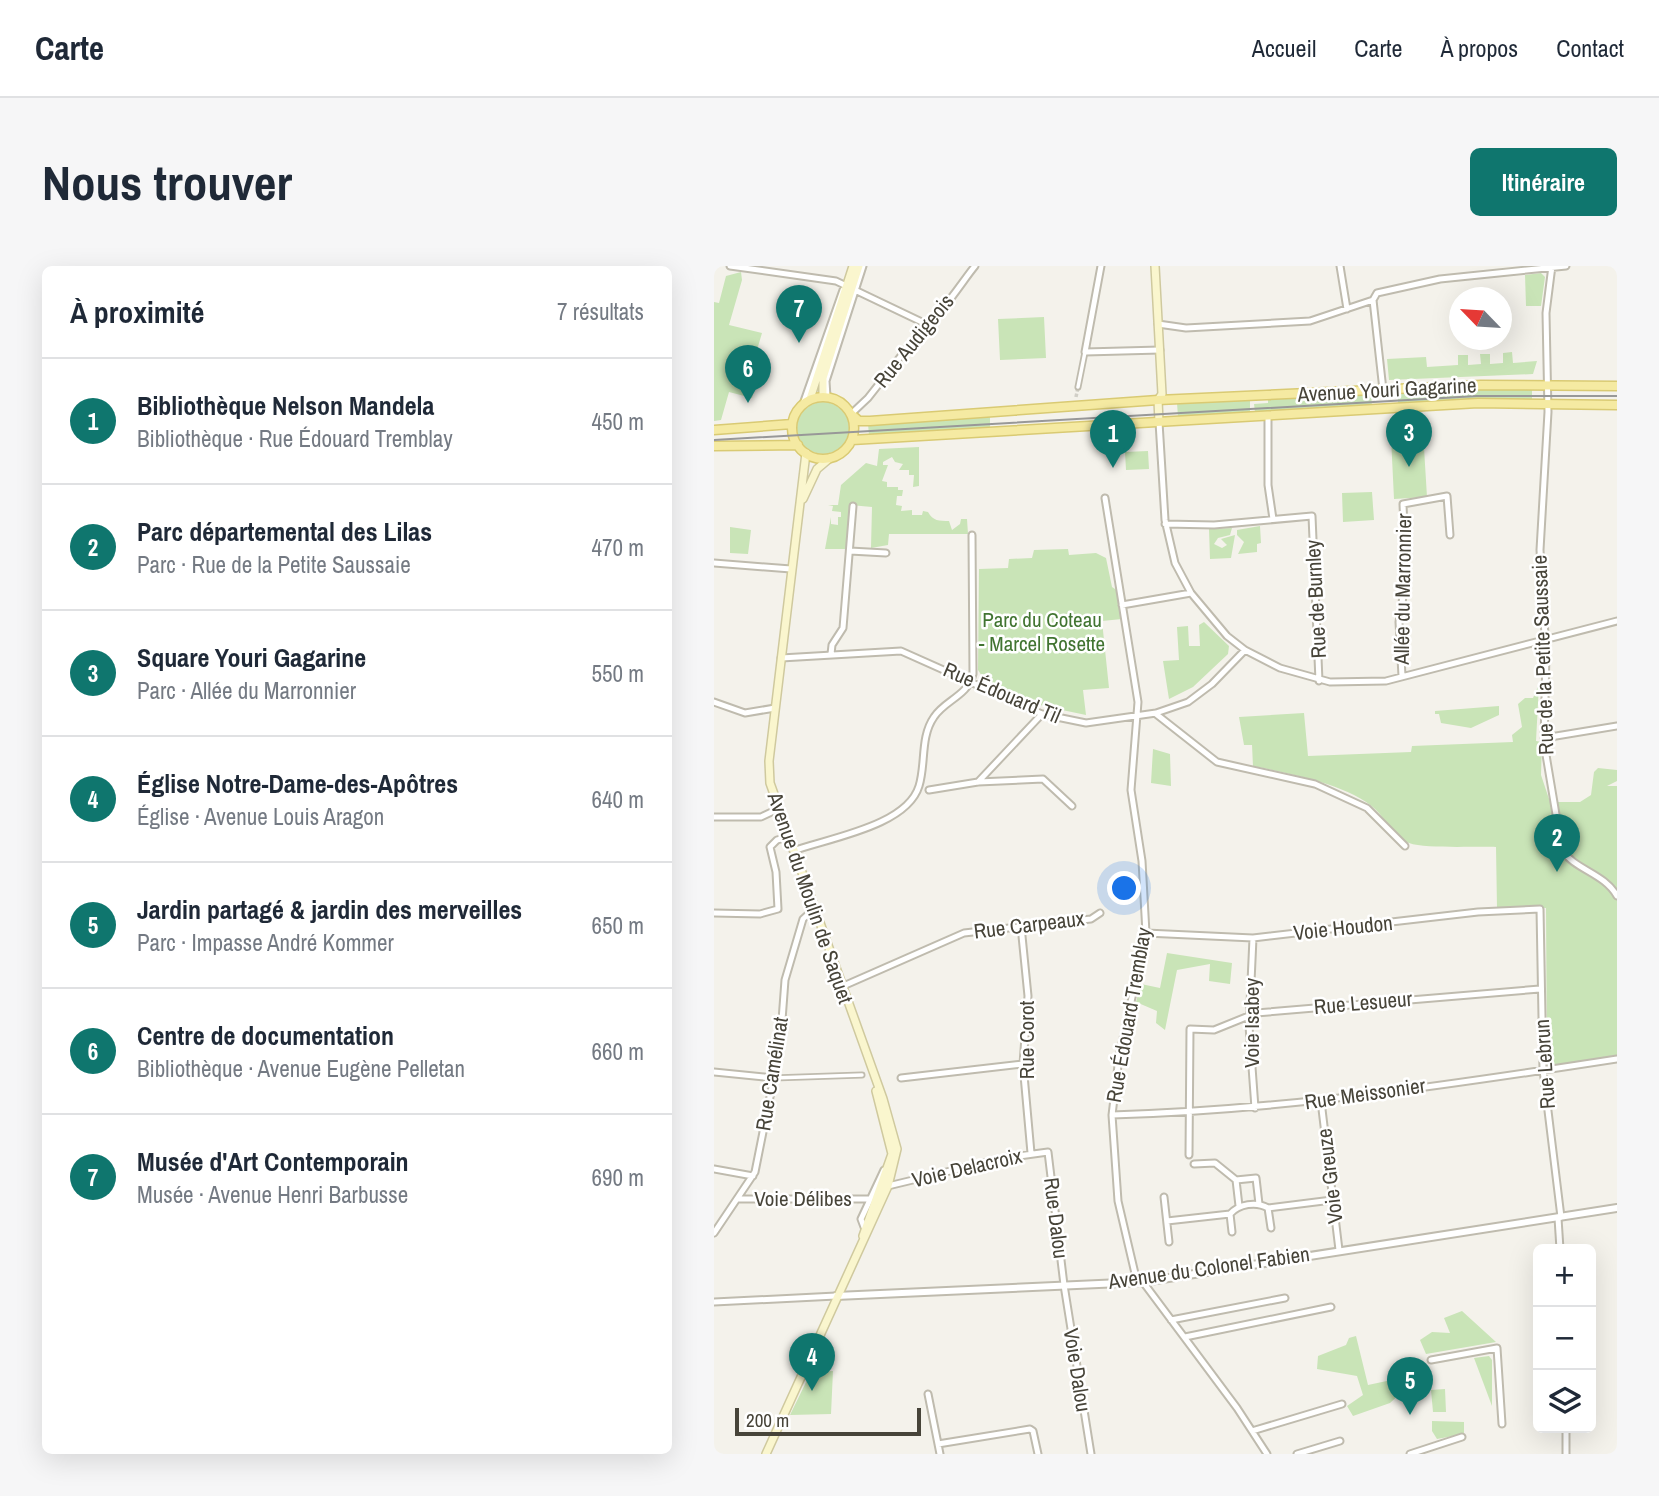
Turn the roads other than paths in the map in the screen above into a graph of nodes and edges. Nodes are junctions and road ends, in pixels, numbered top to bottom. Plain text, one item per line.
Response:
1 (730, 266) edge
2 (853, 266) edge
3 (861, 266) edge
4 (975, 266) edge
5 (1101, 266) edge
6 (1155, 266) edge
7 (1340, 266) edge
8 (1566, 266) edge
9 (1552, 267) edge
10 (763, 269) edge
11 (852, 288) junction
12 (1373, 300) junction
13 (1346, 309) junction
14 (926, 324) junction
15 (1158, 324) junction
16 (1160, 350) junction
17 (1086, 352) junction
18 (1546, 385) junction
19 (1617, 386) edge
20 (1078, 387) tunnel mouth
21 (1383, 390) junction
22 (825, 397) junction
23 (1158, 400) junction
24 (807, 402) junction
25 (1547, 403) junction
26 (1617, 405) edge
27 (851, 414) junction
28 (1269, 415) junction
29 (1159, 422) junction
30 (792, 424) junction
31 (714, 430) edge
32 (852, 440) junction
33 (797, 445) junction
34 (714, 446) edge
35 (806, 453) junction
36 (830, 458) junction
37 (1105, 498) dead end
38 (802, 503) junction
39 (853, 506) dead end
40 (1273, 519) junction
41 (1166, 524) junction
42 (972, 535) dead end
43 (1450, 535) dead end
44 (850, 551) junction
45 (886, 553) dead end
46 (714, 563) edge
47 (791, 569) junction
48 (1191, 593) junction
49 (1122, 605) junction
50 (1617, 621) edge
51 (1546, 639) junction
52 (1245, 650) junction
53 (831, 654) junction
54 (781, 658) junction
55 (1402, 676) junction
56 (972, 681) junction
57 (1319, 681) junction
58 (714, 702) edge
59 (775, 708) junction
60 (1156, 713) junction
61 (1042, 714) junction
62 (1138, 716) junction
63 (1617, 726) edge
64 (1544, 738) junction
65 (978, 782) junction
66 (929, 790) dead end
67 (1072, 806) dead end
68 (778, 809) junction
69 (714, 817) edge
70 (788, 837) junction
71 (1405, 846) dead end
72 (793, 851) junction
73 (1617, 897) edge
74 (814, 909) junction
75 (1540, 909) joint
76 (714, 913) edge
77 (1100, 913) dead end
78 (1021, 926) junction
79 (1146, 933) junction
80 (1253, 937) junction
81 (841, 987) junction
82 (1540, 989) junction
83 (1250, 1015) junction
84 (1617, 1059) edge
85 (1023, 1064) junction
86 (1543, 1070) junction
87 (714, 1072) edge
88 (862, 1075) dead end
89 (773, 1078) junction
90 (901, 1078) dead end
91 (874, 1081) junction
92 (1321, 1101) junction
93 (1255, 1108) junction
94 (1189, 1112) junction
95 (1112, 1115) junction
96 (1048, 1152) joint
97 (1031, 1153) junction
98 (1189, 1156) dead end
99 (1194, 1164) dead end
100 (890, 1166) junction
101 (714, 1169) edge
102 (753, 1176) junction
103 (1236, 1180) junction
104 (888, 1186) junction
105 (1164, 1197) dead end
106 (737, 1199) junction
107 (869, 1199) junction
108 (1332, 1199) junction
109 (1259, 1204) junction
110 (1239, 1206) junction
111 (1268, 1208) junction
112 (1617, 1208) edge
113 (1230, 1214) junction
114 (1560, 1217) junction
115 (1167, 1221) junction
116 (864, 1227) junction
117 (1271, 1228) dead end
118 (1232, 1232) dead end
119 (714, 1233) edge
120 (863, 1237) junction
121 (1169, 1242) dead end
122 (1560, 1244) edge
123 (1339, 1250) junction
124 (1140, 1282) junction
125 (1064, 1285) junction
126 (836, 1296) junction
127 (1285, 1298) dead end
128 (714, 1302) edge
129 (1331, 1307) dead end
130 (1171, 1320) junction
131 (1185, 1337) junction
132 (1431, 1360) dead end
133 (928, 1394) dead end
134 (1342, 1404) dead end
135 (1502, 1424) dead end
136 (1252, 1431) junction
137 (1566, 1433) edge
138 (1462, 1437) dead end
139 (1340, 1441) dead end
140 (938, 1444) junction
141 (766, 1454) edge
142 (940, 1454) edge
143 (1038, 1454) edge
144 (1091, 1454) edge
145 (1267, 1454) edge
146 (1297, 1454) edge
147 (1410, 1454) edge
148 (1566, 1454) edge

1 - 10 street
2 - 11 main road
3 - 11 main road
4 - 14 street, Rue Audigeois
5 - 17 street
6 - 15 main road
7 - 13 street
8 - 9 street
9 - 12 street
9 - 18 street, Rue de la Petite Saussaie
10 - 11 street
11 - 14 street
11 - 22 main road
11 - 24 main road
12 - 13 street
12 - 21 street
13 - 15 street
14 - 27 street, Rue Audigeois
15 - 16 main road
16 - 17 street
16 - 23 main road
17 - 20 street
18 - 19 main road, Avenue Youri Gagarine
18 - 21 main road, Avenue Youri Gagarine
18 - 25 street, Rue de la Petite Saussaie
21 - 23 main road, Avenue Youri Gagarine
22 - 24 main road
22 - 27 main road
23 - 27 main road, Avenue Youri Gagarine
23 - 29 main road
24 - 30 main road
25 - 26 main road, Avenue Youri Gagarine
25 - 28 main road, Avenue Youri Gagarine
25 - 51 street, Rue de la Petite Saussaie
27 - 32 main road
28 - 29 main road, Avenue Youri Gagarine
28 - 40 street
29 - 32 main road, Avenue Youri Gagarine
29 - 41 street
30 - 31 main road
30 - 33 main road
32 - 36 main road
33 - 34 main road
33 - 35 main road
35 - 36 main road
35 - 38 main road, Avenue du Moulin de Saquet
36 - 38 main road, Avenue du Moulin de Saquet
37 - 49 street, Rue Édouard Tremblay
38 - 47 main road, Avenue du Moulin de Saquet
39 - 44 street
40 - 41 street
40 - 57 street, Rue de Burnley
41 - 48 street
42 - 56 street
43 - 55 street, Allée du Marronnier
44 - 45 street
44 - 53 street
46 - 47 street
47 - 54 main road, Avenue du Moulin de Saquet
48 - 49 street
48 - 52 street
49 - 62 street, Rue Édouard Tremblay
50 - 51 street
51 - 55 street
51 - 64 street, Rue de la Petite Saussaie
52 - 57 street
52 - 60 street, Rue Édouard Til
53 - 54 street, Rue Édouard Til
53 - 56 street, Rue Édouard Til
54 - 59 main road, Avenue du Moulin de Saquet
55 - 57 street
56 - 61 street, Rue Édouard Til
56 - 72 street
58 - 59 street
59 - 68 main road, Avenue du Moulin de Saquet
60 - 62 street, Rue Édouard Til
60 - 71 street
61 - 62 street, Rue Édouard Til
61 - 65 street
62 - 79 street, Rue Édouard Tremblay
63 - 64 street
64 - 73 street, Rue de la Petite Saussaie
65 - 66 street
65 - 67 street
68 - 69 street
68 - 70 main road, Avenue du Moulin de Saquet
70 - 72 main road, Avenue du Moulin de Saquet
70 - 76 street
72 - 74 main road, Avenue du Moulin de Saquet
74 - 81 main road, Avenue du Moulin de Saquet
74 - 89 street, Rue Camélinat
75 - 80 street, Voie Houdon
75 - 82 street, Rue Lebrun
77 - 78 street, Rue Carpeaux
78 - 81 street, Rue Carpeaux
78 - 85 street, Rue Corot
79 - 80 street, Voie Houdon
79 - 95 street, Rue Édouard Tremblay
80 - 83 street, Voie Isabey
81 - 91 main road, Avenue du Moulin de Saquet
82 - 83 street, Rue Lesueur
82 - 86 street, Rue Lebrun
83 - 93 street, Voie Isabey
83 - 94 street, Rue Lesueur
84 - 86 street, Rue Meissonier
85 - 90 street
85 - 97 street, Rue Corot
86 - 92 street, Rue Meissonier
86 - 114 street, Rue Lebrun
87 - 89 street
88 - 89 street
89 - 102 street, Rue Camélinat
91 - 100 main road, Avenue du Moulin de Saquet
91 - 104 main road, Avenue du Moulin de Saquet
92 - 93 street, Rue Meissonier
92 - 108 street, Voie Greuze
93 - 94 street, Rue Meissonier
94 - 95 street, Rue Meissonier
94 - 98 street
95 - 124 street, Rue Édouard Tremblay
96 - 97 street, Voie Delacroix
96 - 125 street, Rue Dalou
97 - 104 street, Voie Delacroix
99 - 103 street
100 - 107 street
100 - 116 main road, Avenue du Moulin de Saquet
101 - 102 street
102 - 106 street, Rue Camélinat
103 - 109 street
103 - 110 street
104 - 120 main road, Avenue du Moulin de Saquet
105 - 115 street
106 - 107 street, Voie Délibes
106 - 119 street, Rue Camélinat
107 - 116 street
108 - 111 street
108 - 123 street, Voie Greuze
109 - 110 street
109 - 111 street
110 - 113 street
111 - 117 street
112 - 114 street, Avenue du Colonel Fabien
113 - 115 street
113 - 118 street
114 - 122 street, Rue Lebrun
114 - 123 street, Avenue du Colonel Fabien
115 - 121 street
116 - 120 main road, Avenue du Moulin de Saquet
120 - 126 main road, Avenue du Moulin de Saquet
123 - 124 street, Avenue du Colonel Fabien
124 - 125 street, Avenue du Colonel Fabien
124 - 130 street, Rue Édouard Tremblay
125 - 126 street, Avenue du Colonel Fabien
125 - 144 street, Voie Dalou
126 - 128 street, Avenue du Colonel Fabien
126 - 141 main road, Avenue du Moulin de Saquet
127 - 130 street
129 - 131 street
130 - 131 street, Rue Édouard Tremblay
131 - 136 street, Rue Édouard Tremblay
132 - 135 street
133 - 140 street
134 - 136 street
136 - 145 street, Rue Édouard Tremblay
137 - 148 street
138 - 147 street
139 - 146 street
140 - 142 street
140 - 143 street

